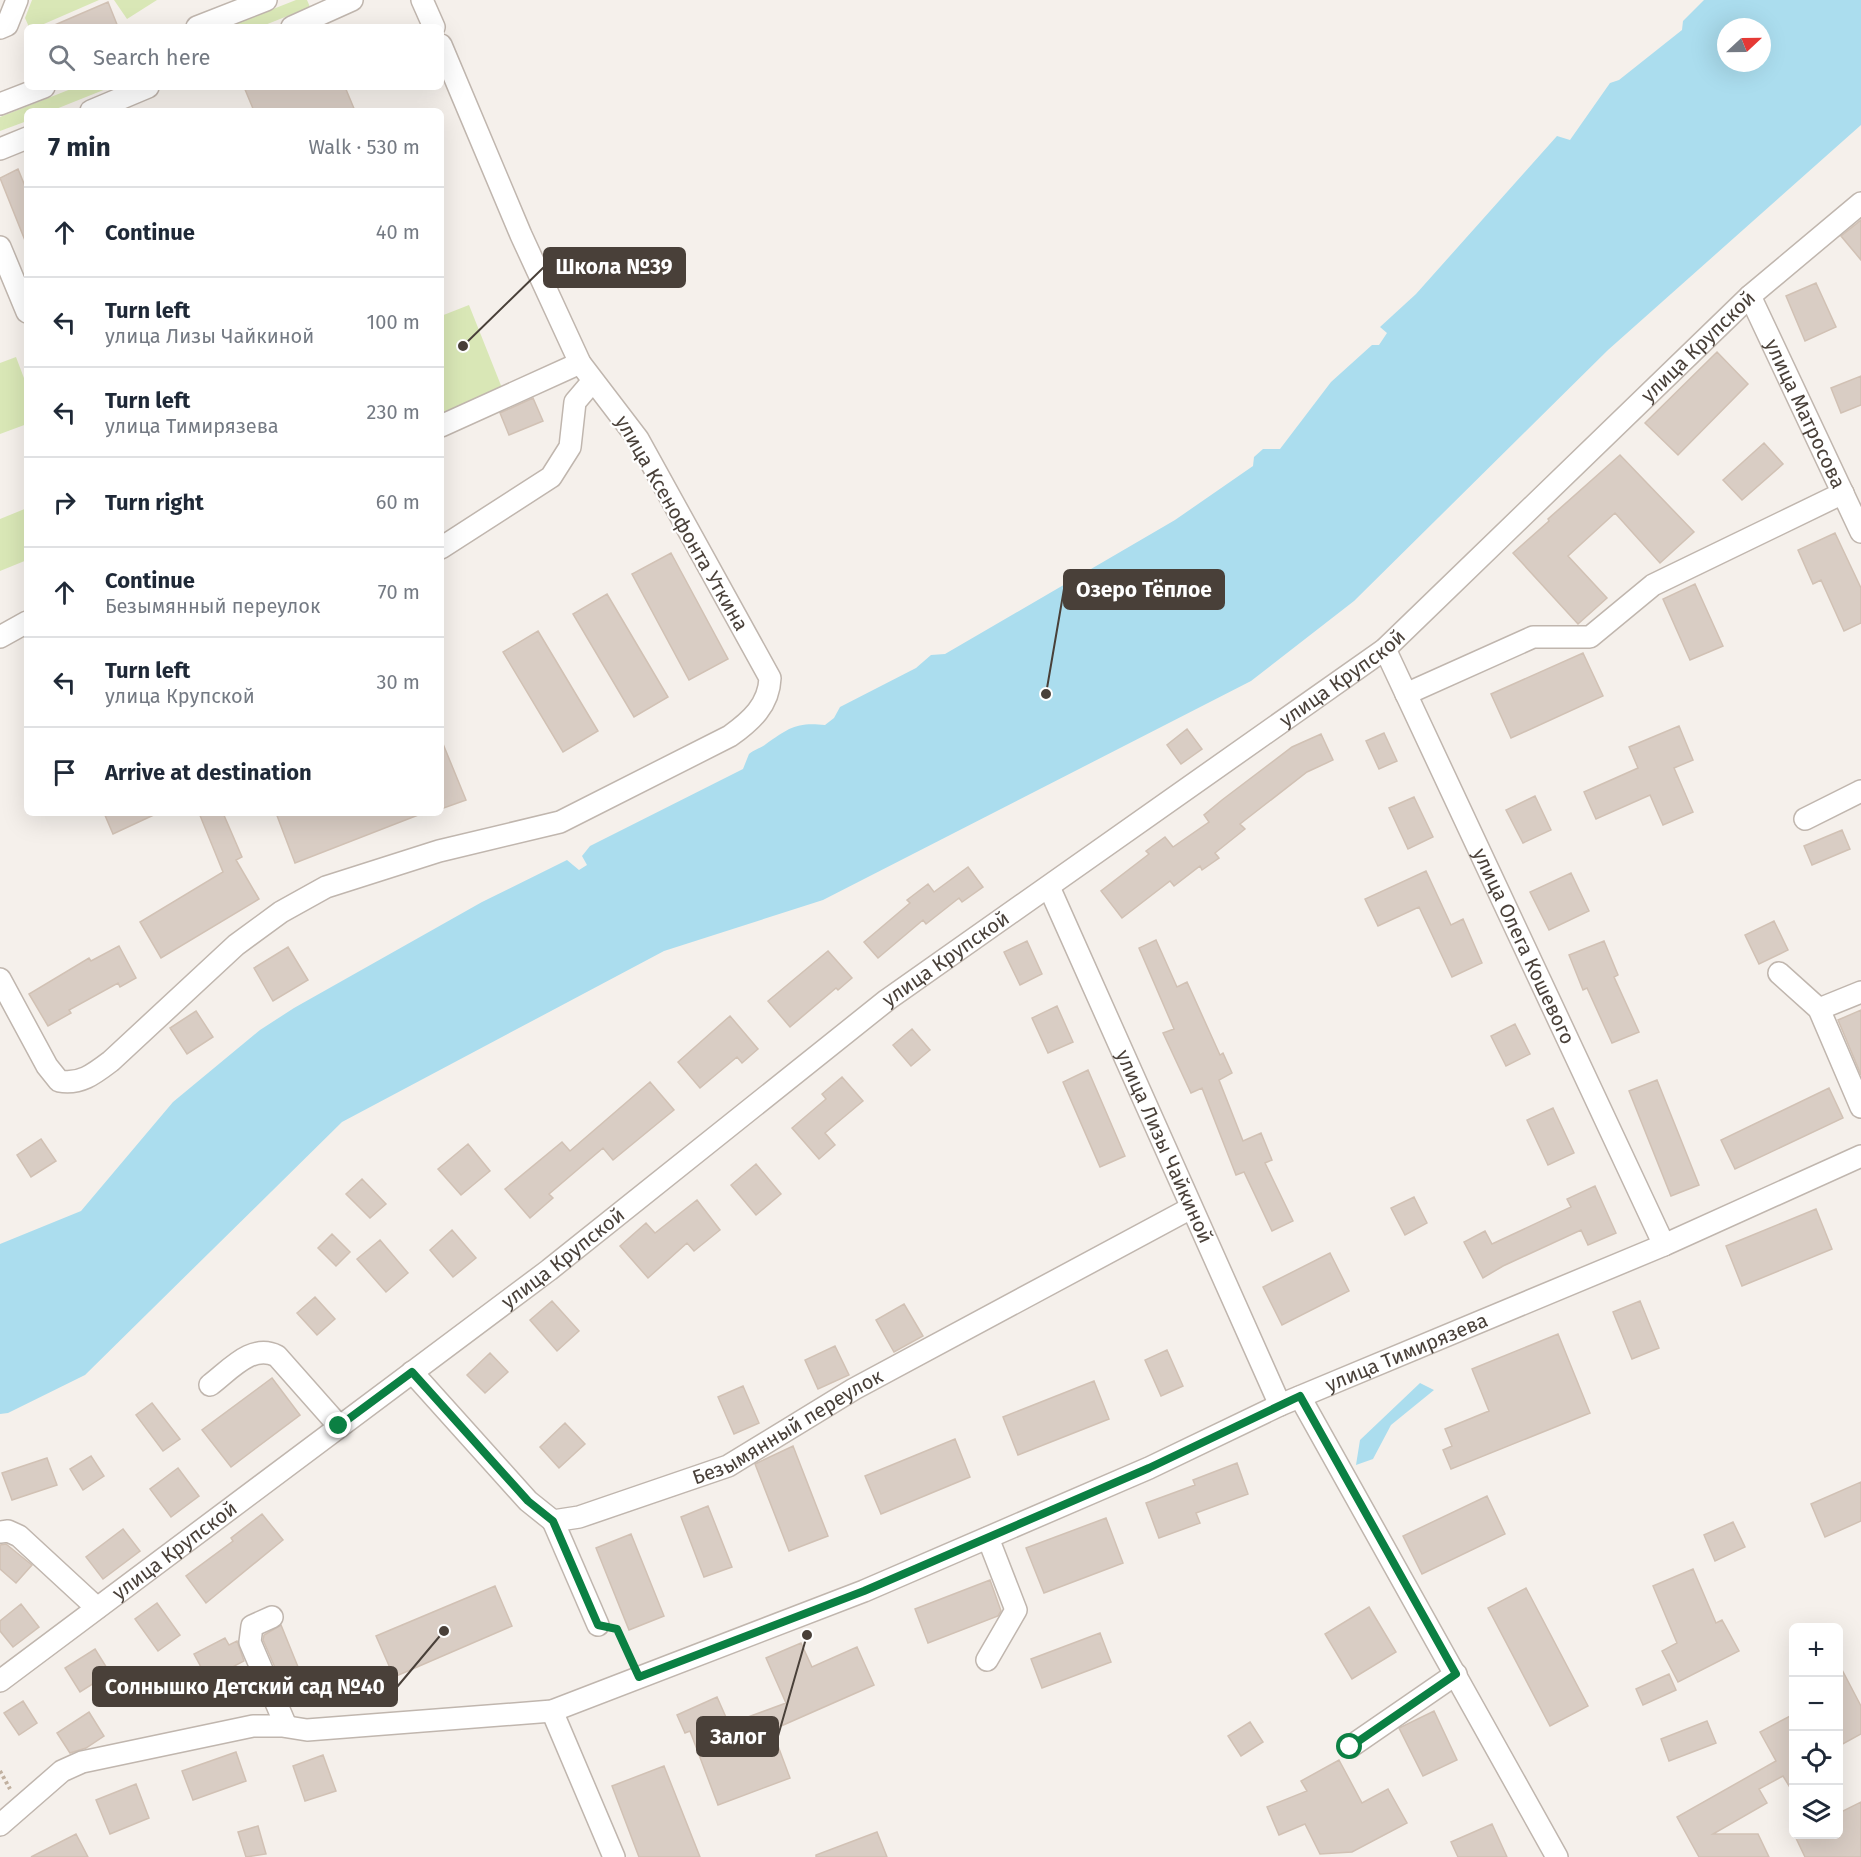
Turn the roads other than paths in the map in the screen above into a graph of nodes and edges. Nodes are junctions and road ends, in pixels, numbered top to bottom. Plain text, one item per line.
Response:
1 (17, 0) edge
2 (266, 0) edge
3 (352, 0) edge
4 (422, 0) edge
5 (205, 24) edge
6 (299, 24) edge
7 (433, 24) edge
8 (0, 28) edge
9 (444, 52) edge
10 (36, 90) edge
11 (141, 90) edge
12 (0, 104) edge
13 (98, 108) edge
14 (24, 139) edge
15 (0, 149) edge
16 (1861, 202) edge
17 (0, 247) edge
18 (1750, 296) junction
19 (24, 305) edge
20 (579, 363) junction
21 (592, 382) junction
22 (444, 425) edge
23 (1843, 493) junction
24 (1861, 532) edge
25 (444, 546) edge
26 (24, 624) edge
27 (0, 637) edge
28 (1385, 649) junction
29 (1406, 694) junction
30 (1861, 791) edge
31 (1805, 819) dead end
32 (1049, 887) junction
33 (1779, 974) dead end
34 (0, 979) edge
35 (1861, 992) edge
36 (1819, 1009) junction
37 (1861, 1107) edge
38 (1861, 1156) edge
39 (1191, 1208) junction
40 (1664, 1245) junction
41 (412, 1372) junction
42 (210, 1385) dead end
43 (1300, 1396) junction
44 (1280, 1405) junction
45 (339, 1426) junction
46 (553, 1521) junction
47 (0, 1532) edge
48 (988, 1538) junction
49 (97, 1608) junction
50 (272, 1617) dead end
51 (598, 1625) road end
52 (987, 1660) dead end
53 (1456, 1674) junction
54 (0, 1681) edge
55 (552, 1711) junction
56 (285, 1726) junction
57 (1350, 1747) dead end
58 (0, 1826) edge
59 (614, 1857) edge
60 (1557, 1857) edge

1 - 8 street
2 - 5 street
3 - 6 street
4 - 7 street
9 - 20 street, улица Ксенофонта Уткина
10 - 12 street
11 - 13 street
14 - 15 street
16 - 18 street, улица Крупской
17 - 19 street
18 - 23 street, улица Матросова
18 - 28 street, улица Крупской
20 - 21 street, улица Ксенофонта Уткина
20 - 22 street
21 - 25 street
21 - 34 street, улица Ксенофонта Уткина
23 - 24 street, улица Матросова
23 - 29 street
26 - 27 street
28 - 29 street, улица Олега Кошевого
28 - 32 street, улица Крупской
29 - 40 street, улица Олега Кошевого
30 - 31 street
32 - 39 street, улица Лизы Чайкиной
32 - 41 street, улица Крупской
33 - 36 street
35 - 36 street
36 - 37 street
38 - 40 street, улица Тимирязева
39 - 44 street, улица Лизы Чайкиной
39 - 46 street, Безымянный переулок
40 - 43 street, улица Тимирязева
41 - 45 street, улица Крупской
41 - 46 street
42 - 45 street
43 - 44 street, улица Тимирязева
43 - 53 street
44 - 48 street, улица Тимирязева
45 - 49 street, улица Крупской
46 - 51 street
47 - 49 street
48 - 52 street
48 - 55 street, улица Тимирязева
49 - 54 street, улица Крупской
50 - 56 street
53 - 57 street
53 - 60 street
55 - 56 street, улица Тимирязева
55 - 59 street
56 - 58 street, улица Тимирязева

